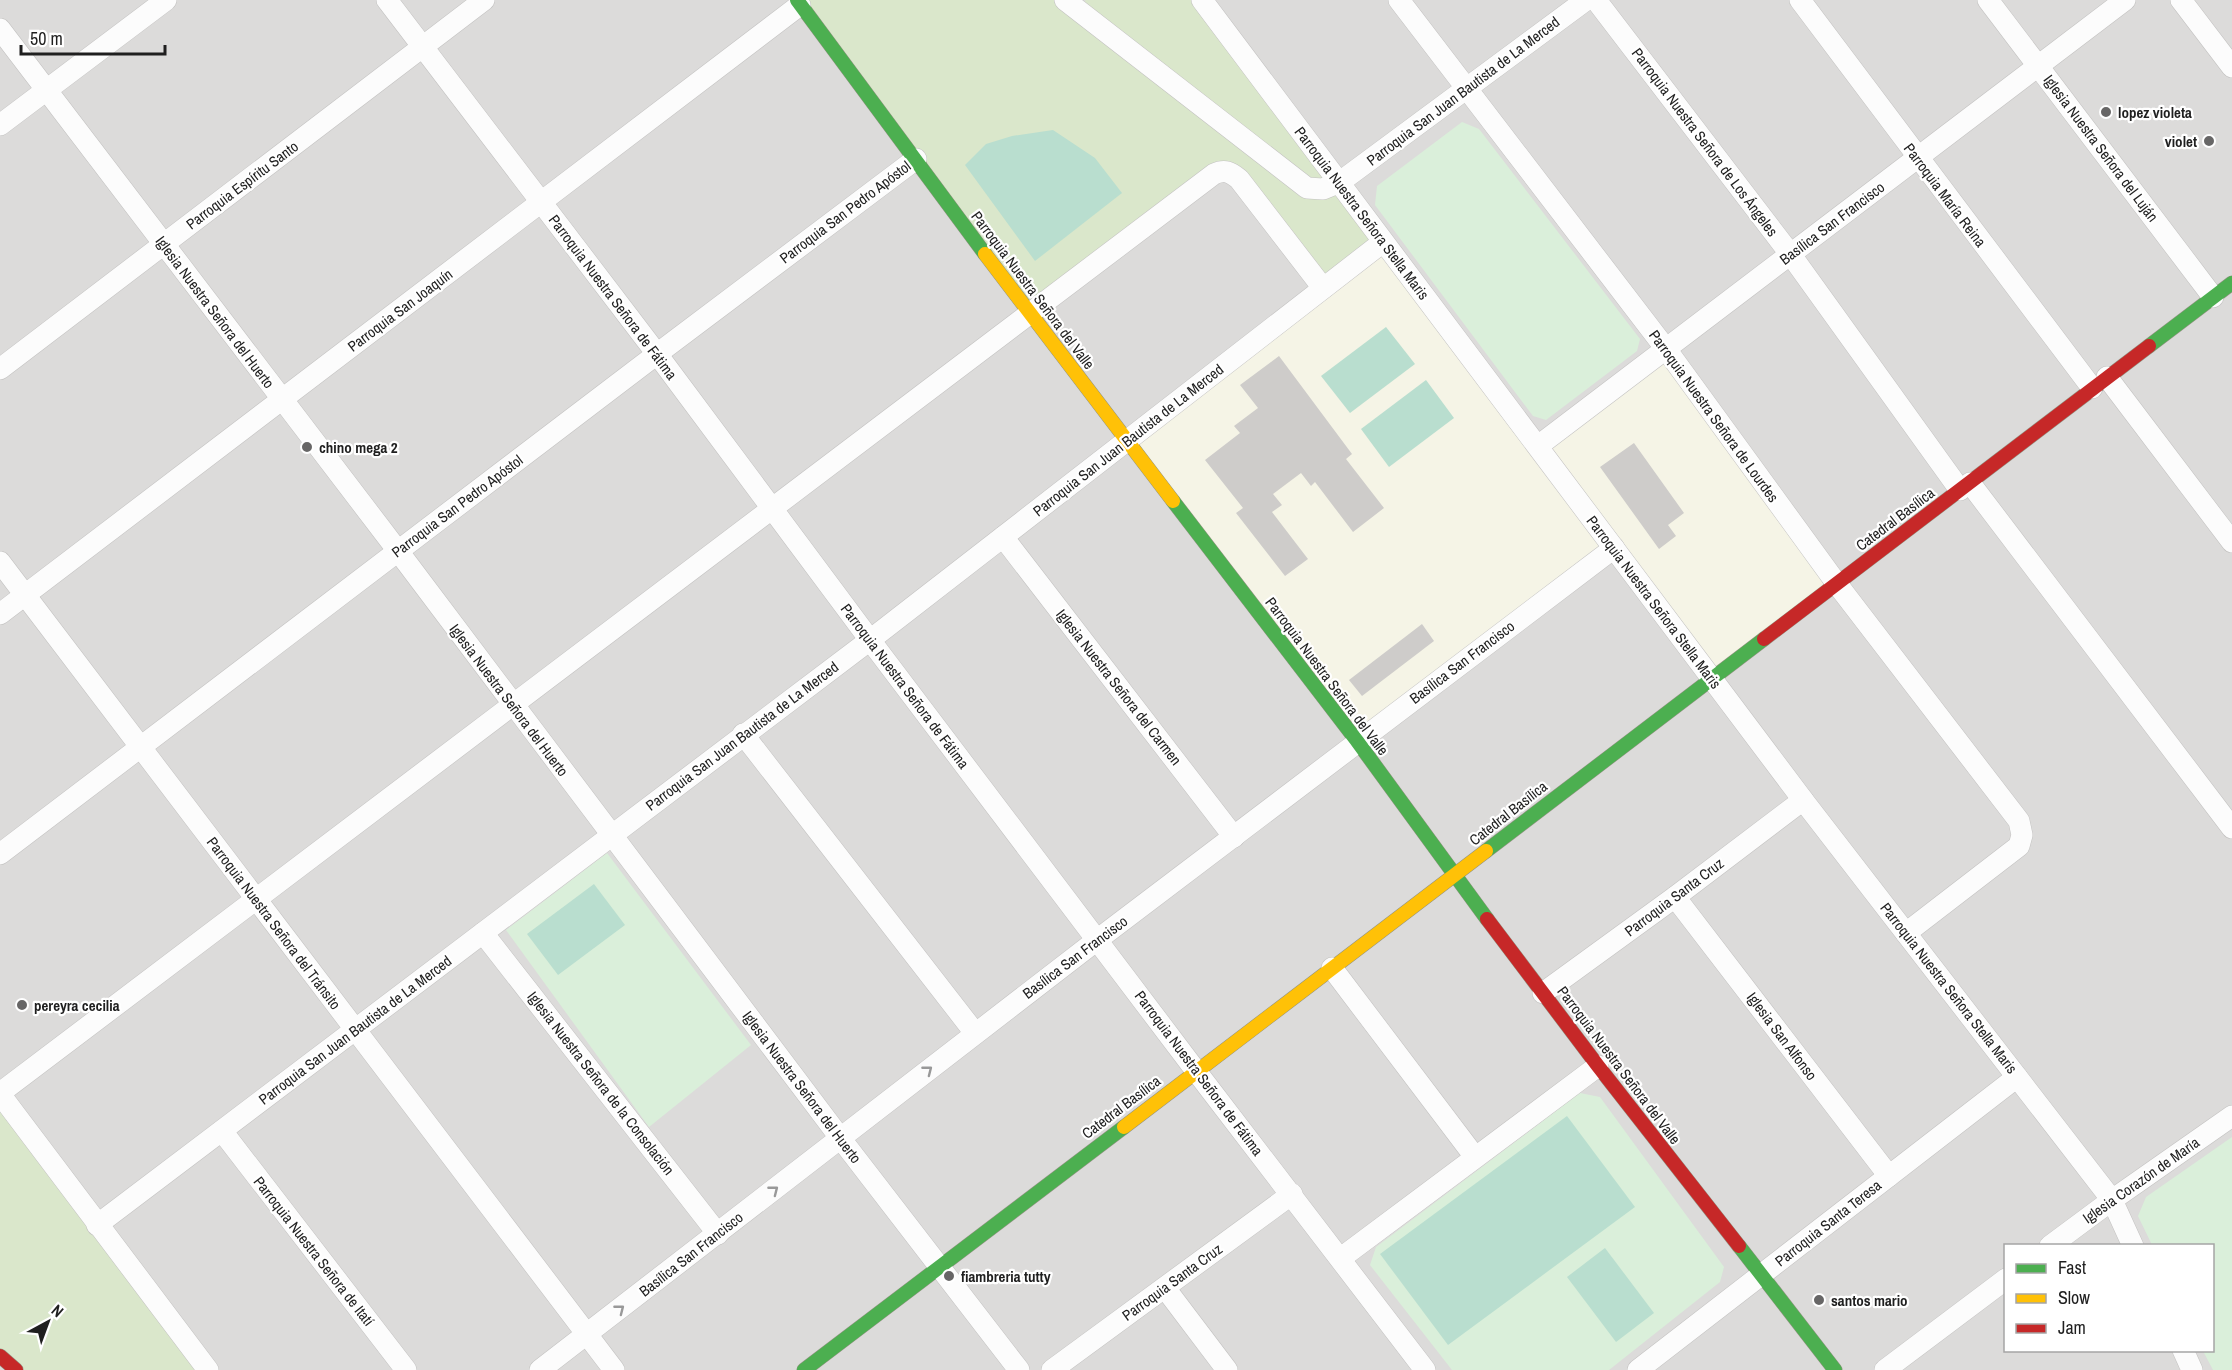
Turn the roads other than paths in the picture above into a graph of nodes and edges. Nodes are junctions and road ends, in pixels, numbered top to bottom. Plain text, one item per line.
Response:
1 (166, 0) edge
2 (387, 0) edge
3 (484, 0) edge
4 (1202, 0) edge
5 (1399, 0) edge
6 (1586, 0) edge
7 (1596, 0) edge
8 (1800, 0) edge
9 (1988, 0) edge
10 (2125, 0) edge
11 (2181, 0) edge
12 (799, 2) edge
13 (1075, 3) edge
14 (0, 28) edge
15 (423, 48) junction
16 (2039, 66) junction
17 (2232, 67) edge
18 (46, 89) junction
19 (1465, 89) junction
20 (0, 125) edge
21 (1917, 158) junction
22 (916, 159) junction
23 (1340, 182) junction
24 (542, 203) junction
25 (1383, 242) junction
26 (164, 244) junction
27 (1791, 255) junction
28 (2232, 283) edge
29 (1323, 288) junction
30 (2213, 297) junction
31 (1028, 313) junction
32 (1666, 350) junction
33 (657, 354) junction
34 (0, 369) edge
35 (2100, 383) junction
36 (282, 399) junction
37 (1126, 441) junction
38 (1538, 446) junction
39 (1965, 486) junction
40 (771, 508) junction
41 (1003, 537) junction
42 (2232, 542) edge
43 (1614, 548) junction
44 (398, 551) junction
45 (0, 562) edge
46 (1837, 584) junction
47 (26, 595) junction
48 (0, 614) edge
49 (870, 640) junction
50 (1711, 678) junction
51 (512, 704) junction
52 (743, 734) junction
53 (1357, 741) junction
54 (140, 748) junction
55 (1803, 800) junction
56 (2232, 828) edge
57 (610, 835) junction
58 (1234, 837) junction
59 (0, 854) edge
60 (1454, 875) junction
61 (1675, 897) junction
62 (258, 900) junction
63 (483, 933) junction
64 (1906, 933) junction
65 (1097, 939) junction
66 (1332, 968) junction
67 (1544, 993) junction
68 (354, 1029) junction
69 (975, 1034) junction
70 (1598, 1066) junction
71 (1196, 1071) junction
72 (2017, 1077) junction
73 (0, 1093) edge
74 (2232, 1116) edge
75 (222, 1131) junction
76 (841, 1139) junction
77 (1475, 1157) junction
78 (1889, 1176) junction
79 (1292, 1194) junction
80 (2112, 1200) junction
81 (98, 1225) junction
82 (718, 1234) junction
83 (2051, 1244) edge
84 (2133, 1244) edge
85 (1341, 1258) junction
86 (938, 1267) junction
87 (1760, 1276) junction
88 (2004, 1281) edge
89 (1165, 1288) junction
90 (586, 1335) junction
91 (2184, 1352) edge
92 (0, 1356) edge
93 (16, 1370) edge
94 (208, 1370) edge
95 (406, 1370) edge
96 (540, 1370) edge
97 (614, 1370) edge
98 (804, 1370) edge
99 (1019, 1370) edge
100 (1052, 1370) edge
101 (1227, 1370) edge
102 (1425, 1370) edge
103 (1638, 1370) edge
104 (1835, 1370) edge
105 (1885, 1370) edge
106 (2192, 1370) edge

1 - 18 street
2 - 15 street, Parroquia Nuestra Señora de Fátima
3 - 15 street, Parroquia Espíritu Santo
4 - 23 street, Parroquia Nuestra Señora Stella Maris
5 - 19 street, Parroquia Nuestra Señora de Lourdes
6 - 19 street, Parroquia San Juan Bautista de La Merced
7 - 27 street, Parroquia Nuestra Señora de Los Ángeles
8 - 21 street, Parroquia María Reina
9 - 16 street, Iglesia Nuestra Señora del Luján
10 - 16 street, Basílica San Francisco
11 - 17 street
12 - 22 main road, Parroquia Nuestra Señora del Valle
12 - 24 street, Parroquia San Joaquín
13 - 23 street
14 - 18 street, Iglesia Nuestra Señora del Huerto
15 - 24 street, Parroquia Nuestra Señora de Fátima
15 - 26 street, Parroquia Espíritu Santo
16 - 21 street, Basílica San Francisco
16 - 30 street, Iglesia Nuestra Señora del Luján
18 - 20 street
18 - 26 street, Iglesia Nuestra Señora del Huerto
19 - 23 street, Parroquia San Juan Bautista de La Merced
19 - 32 street, Parroquia Nuestra Señora de Lourdes
21 - 27 street, Basílica San Francisco
21 - 35 street, Parroquia María Reina
22 - 31 main road, Parroquia Nuestra Señora del Valle
22 - 33 street, Parroquia San Pedro Apóstol
23 - 25 street, Parroquia Nuestra Señora Stella Maris
24 - 33 street, Parroquia Nuestra Señora de Fátima
24 - 36 street, Parroquia San Joaquín
25 - 29 street, Parroquia San Juan Bautista de La Merced
25 - 38 street, Parroquia Nuestra Señora Stella Maris
26 - 34 street, Parroquia Espíritu Santo
26 - 36 street, Iglesia Nuestra Señora del Huerto
27 - 32 street, Basílica San Francisco
27 - 39 street, Parroquia Nuestra Señora de Los Ángeles
28 - 30 main road, Catedral Basílica
29 - 31 street
29 - 37 street, Parroquia San Juan Bautista de La Merced
30 - 35 main road, Catedral Basílica
31 - 37 main road, Parroquia Nuestra Señora del Valle
31 - 40 street
32 - 38 street, Basílica San Francisco
32 - 46 street, Parroquia Nuestra Señora de Lourdes
33 - 40 street, Parroquia Nuestra Señora de Fátima
33 - 44 street, Parroquia San Pedro Apóstol
35 - 39 main road, Catedral Basílica
35 - 42 street, Parroquia María Reina
36 - 44 street, Iglesia Nuestra Señora del Huerto
36 - 47 street, Parroquia San Joaquín
37 - 41 street, Parroquia San Juan Bautista de La Merced
37 - 53 main road, Parroquia Nuestra Señora del Valle
38 - 43 street, Parroquia Nuestra Señora Stella Maris
39 - 46 main road, Catedral Basílica
39 - 56 street, Parroquia Nuestra Señora de Los Ángeles
40 - 49 street, Parroquia Nuestra Señora de Fátima
40 - 51 street
41 - 49 street, Parroquia San Juan Bautista de La Merced
41 - 58 street, Iglesia Nuestra Señora del Carmen
43 - 50 street, Parroquia Nuestra Señora Stella Maris
43 - 53 street, Basílica San Francisco
44 - 51 street, Iglesia Nuestra Señora del Huerto
44 - 54 street, Parroquia San Pedro Apóstol
45 - 47 street, Parroquia Nuestra Señora del Tránsito
46 - 50 main road, Catedral Basílica
46 - 64 street, Parroquia Nuestra Señora de Lourdes
47 - 48 street, Parroquia San Joaquín
47 - 54 street, Parroquia Nuestra Señora del Tránsito
49 - 52 street, Parroquia San Juan Bautista de La Merced
49 - 65 street, Parroquia Nuestra Señora de Fátima
50 - 55 street, Parroquia Nuestra Señora Stella Maris
50 - 60 main road, Catedral Basílica
51 - 57 street, Iglesia Nuestra Señora del Huerto
51 - 62 street
52 - 57 street, Parroquia San Juan Bautista de La Merced
52 - 69 street
53 - 58 street, Basílica San Francisco
53 - 60 main road, Parroquia Nuestra Señora del Valle
54 - 59 street, Parroquia San Pedro Apóstol
54 - 62 street, Parroquia Nuestra Señora del Tránsito
55 - 61 street, Parroquia Santa Cruz
55 - 64 street, Parroquia Nuestra Señora Stella Maris
57 - 63 street, Parroquia San Juan Bautista de La Merced
57 - 76 street, Iglesia Nuestra Señora del Huerto
58 - 65 street, Basílica San Francisco
60 - 66 main road, Catedral Basílica
60 - 67 main road, Parroquia Nuestra Señora del Valle
61 - 67 street, Parroquia Santa Cruz
61 - 78 street, Iglesia San Alfonso
62 - 68 street, Parroquia Nuestra Señora del Tránsito
62 - 73 street
63 - 68 street, Parroquia San Juan Bautista de La Merced
63 - 82 street, Iglesia Nuestra Señora de la Consolación
64 - 72 street, Parroquia Nuestra Señora Stella Maris
65 - 69 street, Basílica San Francisco
65 - 71 street, Parroquia Nuestra Señora de Fátima
66 - 71 main road, Catedral Basílica
66 - 77 street
67 - 70 main road, Parroquia Nuestra Señora del Valle
68 - 75 street, Parroquia San Juan Bautista de La Merced
68 - 90 street, Parroquia Nuestra Señora del Tránsito
76 -> 69 street, Basílica San Francisco
70 - 77 street
70 - 87 main road, Parroquia Nuestra Señora del Valle
71 - 79 street, Parroquia Nuestra Señora de Fátima
71 - 86 main road, Catedral Basílica
72 - 78 street, Parroquia Santa Teresa
72 - 80 street, Parroquia Nuestra Señora Stella Maris
73 - 81 street
74 - 80 street, Iglesia Corazón de María
75 - 81 street, Parroquia San Juan Bautista de La Merced
75 - 95 street, Parroquia Nuestra Señora de Itatí
82 -> 76 street, Basílica San Francisco
76 - 86 street, Iglesia Nuestra Señora del Huerto
77 - 85 street
78 - 87 street, Parroquia Santa Teresa
79 - 85 street, Parroquia Nuestra Señora de Fátima
79 - 89 street, Parroquia Santa Cruz
80 - 83 street, Iglesia Corazón de María
80 - 84 street, Parroquia Nuestra Señora Stella Maris
81 - 94 street
90 -> 82 street, Basílica San Francisco
85 - 102 street, Parroquia Nuestra Señora de Fátima
86 - 98 main road, Catedral Basílica
86 - 99 street, Iglesia Nuestra Señora del Huerto
87 - 103 street, Parroquia Santa Teresa
87 - 104 main road, Parroquia Nuestra Señora del Valle
88 - 105 street
89 - 100 street, Parroquia Santa Cruz
89 - 101 street
90 - 96 street, Basílica San Francisco
90 - 97 street, Parroquia Nuestra Señora del Tránsito
91 - 106 street
92 - 93 main road

